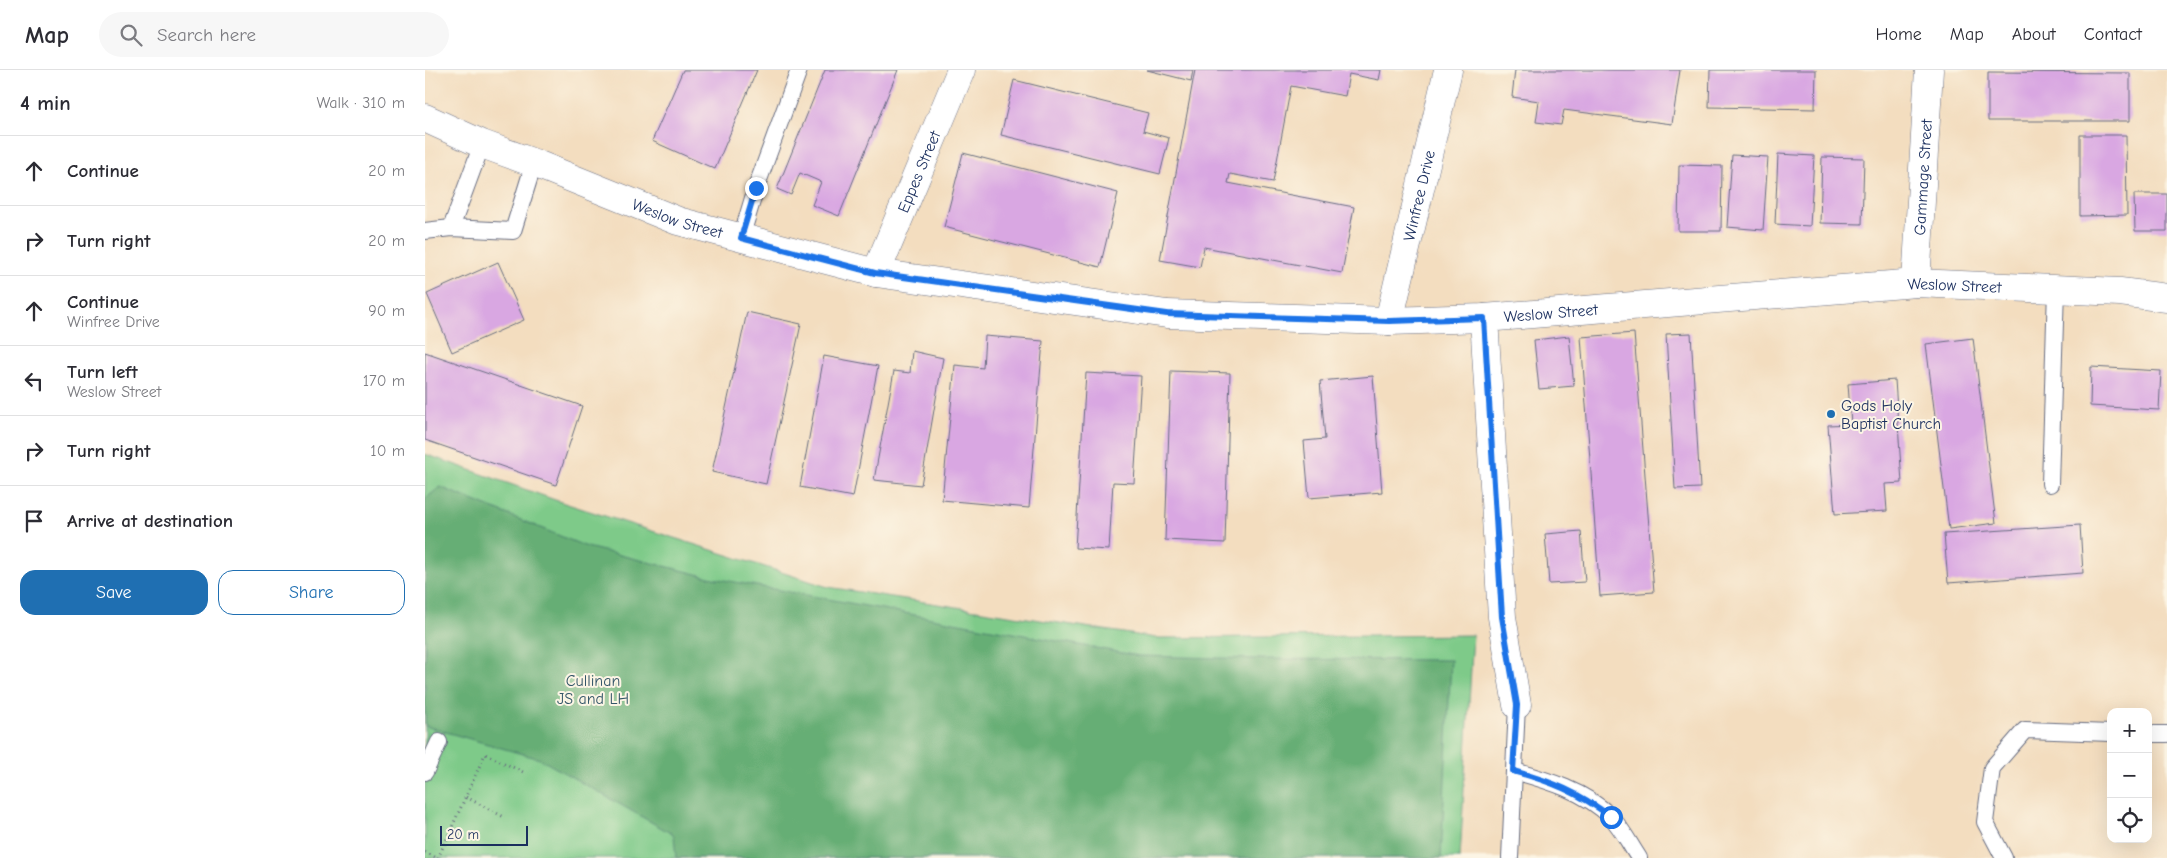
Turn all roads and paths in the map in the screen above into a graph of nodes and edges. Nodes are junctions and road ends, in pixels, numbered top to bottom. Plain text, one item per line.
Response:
1 (799, 70) edge
2 (961, 70) edge
3 (1448, 70) edge
4 (1929, 70) edge
5 (425, 118) edge
6 (482, 144) junction
7 (535, 163) junction
8 (451, 228) junction
9 (425, 231) edge
10 (741, 238) junction
11 (875, 273) junction
12 (1916, 283) junction
13 (2056, 289) junction
14 (2167, 298) edge
15 (1484, 318) junction
16 (1389, 321) junction
17 (2050, 484) dead end
18 (1517, 705) joint
19 (2107, 733) edge
20 (2152, 734) edge
21 (2167, 734) edge
22 (439, 742) dead end
23 (1513, 771) junction
24 (425, 772) edge
25 (523, 772) dead end
26 (466, 797) junction
27 (504, 816) dead end
28 (425, 852) edge
29 (437, 858) edge
30 (1510, 858) edge
31 (1639, 858) edge
32 (2004, 858) edge

1 - 10 lane
2 - 11 street, Eppes Street
3 - 16 street, Winfree Drive
4 - 12 street, Gammage Street
5 - 6 street, Weslow Street
6 - 7 street, Weslow Street
6 - 8 lane
7 - 8 lane
7 - 10 street, Weslow Street
8 - 9 lane
10 - 11 street, Weslow Street
11 - 16 street, Weslow Street
12 - 13 street, Weslow Street
12 - 15 street, Weslow Street
13 - 14 street, Weslow Street
13 - 17 lane
15 - 16 street, Weslow Street
15 - 18 street
18 - 23 lane
19 - 32 lane
20 - 21 lane
22 - 24 lane
23 - 30 lane
23 - 31 lane
25 - 26 path
26 - 27 path
26 - 29 path
28 - 29 path

